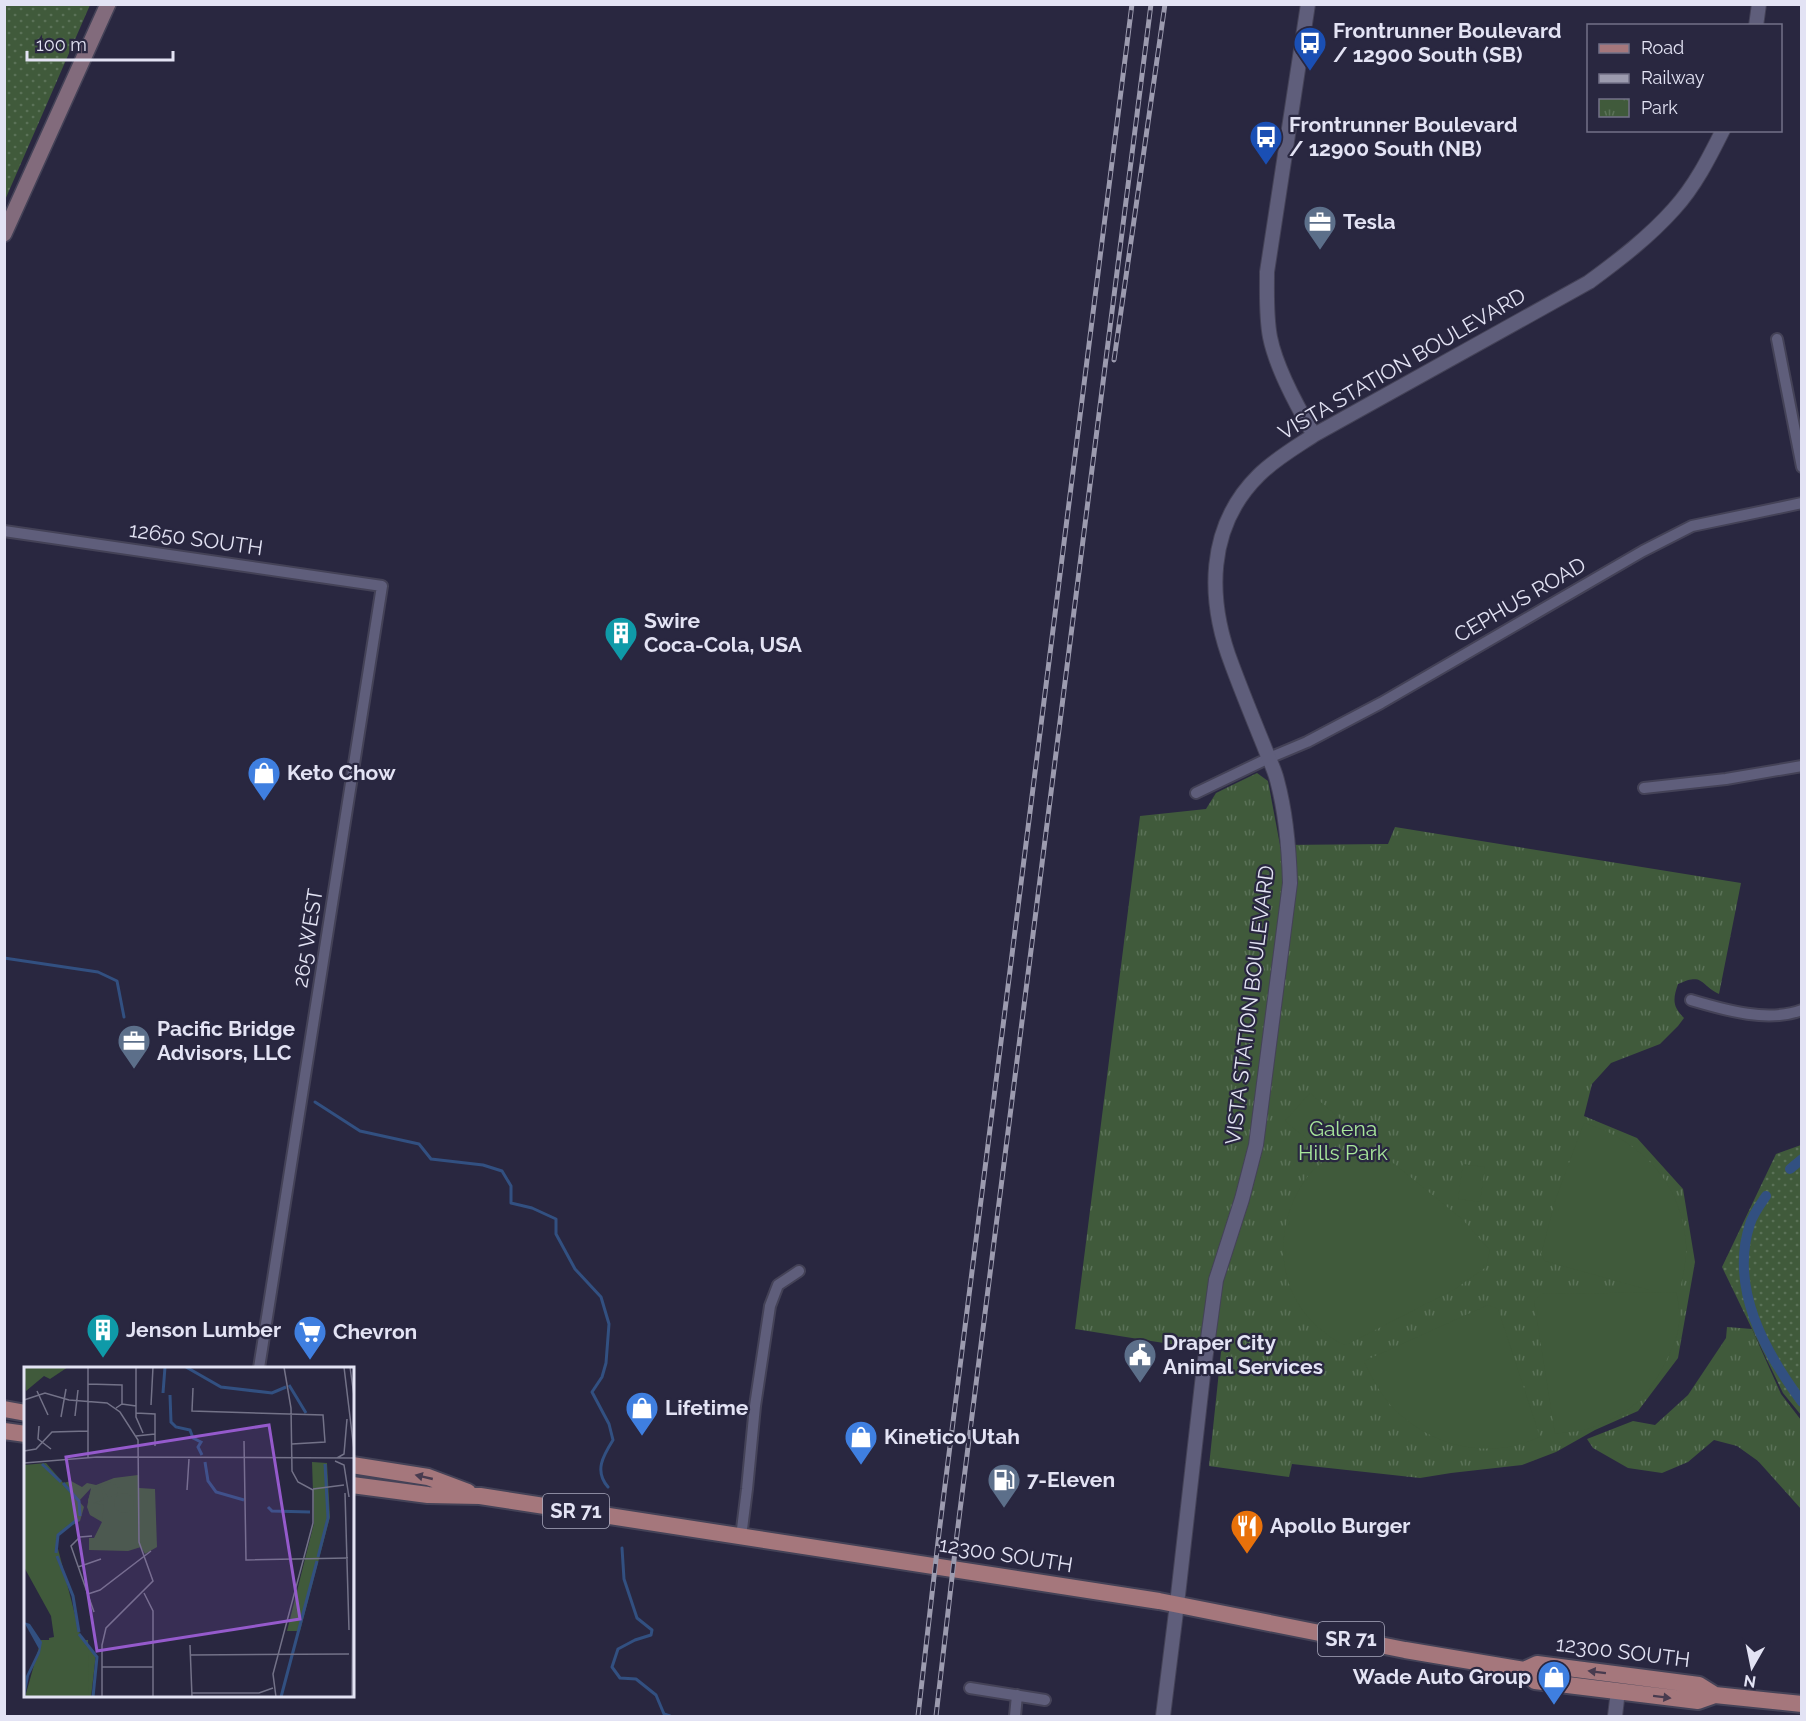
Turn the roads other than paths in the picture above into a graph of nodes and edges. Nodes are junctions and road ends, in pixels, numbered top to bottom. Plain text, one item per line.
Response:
1 (108, 4) edge
2 (1308, 4) edge
3 (1759, 4) edge
4 (1756, 24) edge
5 (1722, 132) edge
6 (4, 234) edge
7 (1777, 339) dead end
8 (1314, 435) junction
9 (1802, 467) edge
10 (1802, 503) edge
11 (4, 531) edge
12 (382, 585) joint
13 (1269, 758) junction
14 (1802, 766) edge
15 (1644, 788) dead end
16 (1196, 793) dead end
17 (1691, 1000) dead end
18 (1802, 1010) edge
19 (799, 1271) dead end
20 (259, 1367) edge
21 (4, 1409) edge
22 (24, 1413) edge
23 (4, 1431) edge
24 (24, 1434) edge
25 (354, 1465) edge
26 (354, 1485) edge
27 (480, 1496) junction
28 (741, 1537) junction
29 (1178, 1604) junction
30 (1524, 1671) junction
31 (970, 1688) dead end
32 (1618, 1691) junction
33 (1017, 1695) junction
34 (1715, 1695) junction
35 (1045, 1700) dead end
36 (1802, 1704) edge
37 (1015, 1716) edge
38 (1163, 1716) edge
39 (1615, 1716) edge

1 - 6 main road
2 - 8 street
3 - 4 street
5 - 8 street, VISTA STATION BOULEVARD
7 - 9 street
8 - 13 street, VISTA STATION BOULEVARD
10 - 13 street, CEPHUS ROAD
11 - 12 street, 12650 SOUTH
12 - 20 street, 265 WEST
13 - 16 street, CEPHUS ROAD
13 - 29 street, VISTA STATION BOULEVARD
14 - 15 street
17 - 18 street
19 - 28 street
21 - 22 main road
23 - 24 main road
27 -> 25 main road, 12300 SOUTH / SR 71
26 - 27 main road, 12300 SOUTH / SR 71
27 - 28 main road, 12300 SOUTH / SR 71
28 - 29 main road, 12300 SOUTH / SR 71
29 - 30 main road, 12300 SOUTH / SR 71
29 - 38 street, VISTA STATION BOULEVARD
30 - 32 main road, 12300 SOUTH / SR 71
34 -> 30 main road, 12300 SOUTH / SR 71
31 - 33 street
32 -> 34 main road, 12300 SOUTH / SR 71
32 - 39 street
33 - 35 street
33 - 37 street
34 - 36 main road, 12300 SOUTH / SR 71

